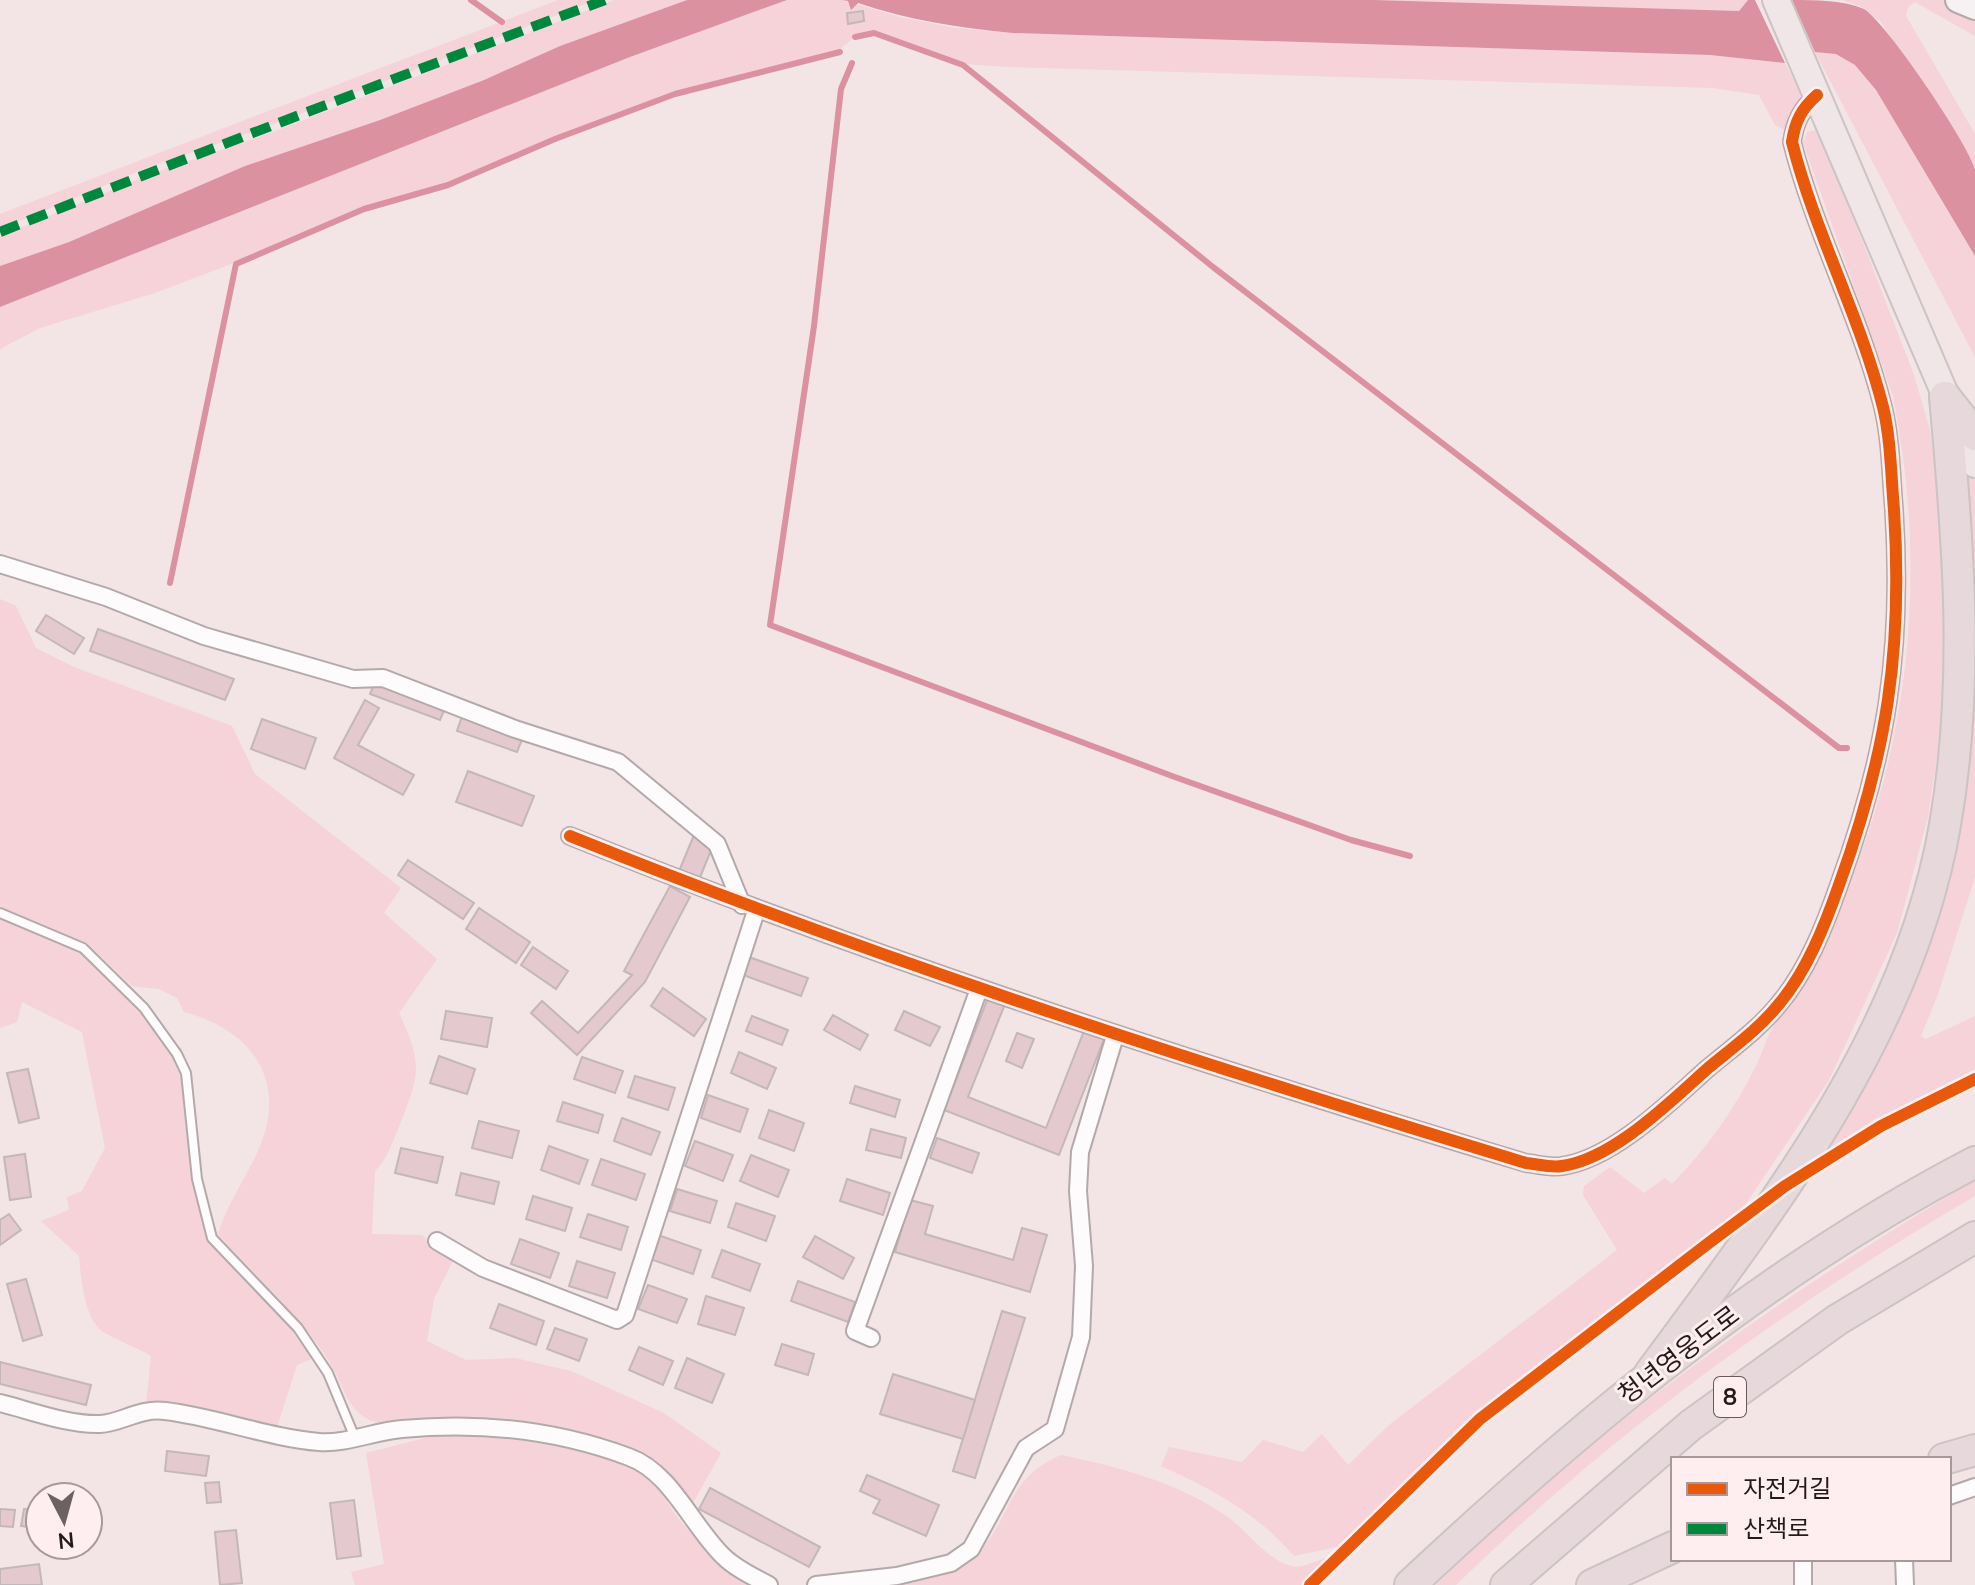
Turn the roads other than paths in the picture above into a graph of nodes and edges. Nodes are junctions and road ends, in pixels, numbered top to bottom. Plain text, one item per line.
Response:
1 (1776, 0) edge
2 (1958, 0) edge
3 (1975, 7) edge
4 (1817, 95) junction
5 (1945, 397) junction
6 (1975, 435) edge
7 (1975, 464) edge
8 (0, 564) edge
9 (570, 836) dead end
10 (749, 908) junction
11 (0, 913) edge
12 (979, 989) junction
13 (1115, 1036) junction
14 (1975, 1162) edge
15 (1975, 1237) edge
16 (437, 1241) dead end
17 (871, 1338) dead end
18 (1650, 1373) junction
19 (0, 1403) edge
20 (355, 1438) junction
21 (1975, 1450) edge
22 (1951, 1457) edge
23 (1975, 1487) edge
24 (1951, 1495) edge
25 (1671, 1548) edge
26 (1803, 1561) edge
27 (1904, 1561) edge
28 (769, 1585) edge
29 (816, 1585) edge
30 (1410, 1585) edge
31 (1506, 1585) edge
32 (1592, 1585) edge
33 (1803, 1585) edge
34 (1905, 1585) edge

1 - 4 main road
2 - 3 street
4 - 5 main road
4 - 13 street
5 - 6 highway
5 - 7 main road
5 - 18 highway
8 - 10 street
9 - 10 street
10 - 12 street
10 - 16 street
11 - 20 lane
12 - 13 street
12 - 17 street
13 - 29 street
14 - 18 highway, 청년영웅도로
15 - 31 highway, 8
18 - 30 highway, 청년영웅도로
19 - 20 street
20 - 28 street
21 - 22 highway
23 - 24 street
25 - 32 highway
26 - 33 street
27 - 34 street

